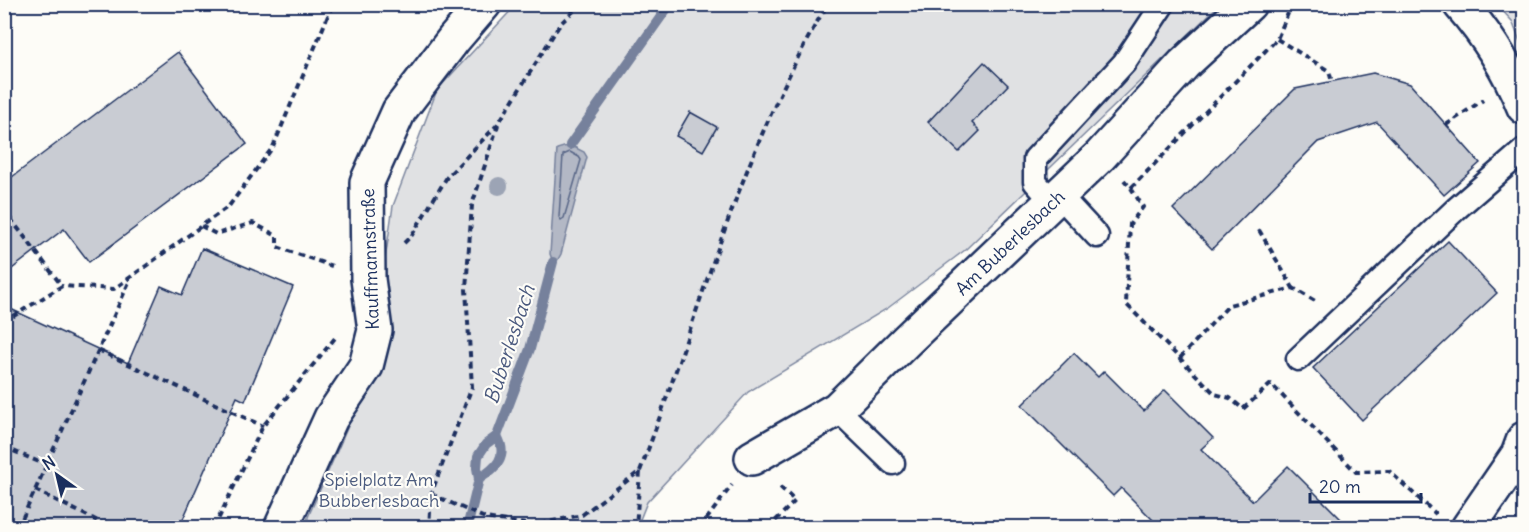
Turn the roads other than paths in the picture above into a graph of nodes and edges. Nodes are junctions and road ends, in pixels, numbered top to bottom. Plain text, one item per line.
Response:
1 (484, 4) edge
2 (1162, 4) edge
3 (1249, 4) edge
4 (1460, 4) edge
5 (1524, 107) edge
6 (1524, 150) edge
7 (1055, 198) junction
8 (1097, 236) dead end
9 (1298, 359) dead end
10 (837, 409) junction
11 (1524, 439) edge
12 (752, 458) road end
13 (893, 463) dead end
14 (1455, 524) edge
15 (282, 528) edge

1 - 15 street, Kauffmannstraße
2 - 7 lane
3 - 7 street, Am Buberlesbach
4 - 5 street
6 - 9 lane
7 - 8 lane
7 - 10 street, Am Buberlesbach
10 - 12 street, Am Buberlesbach
10 - 13 lane
11 - 14 street

